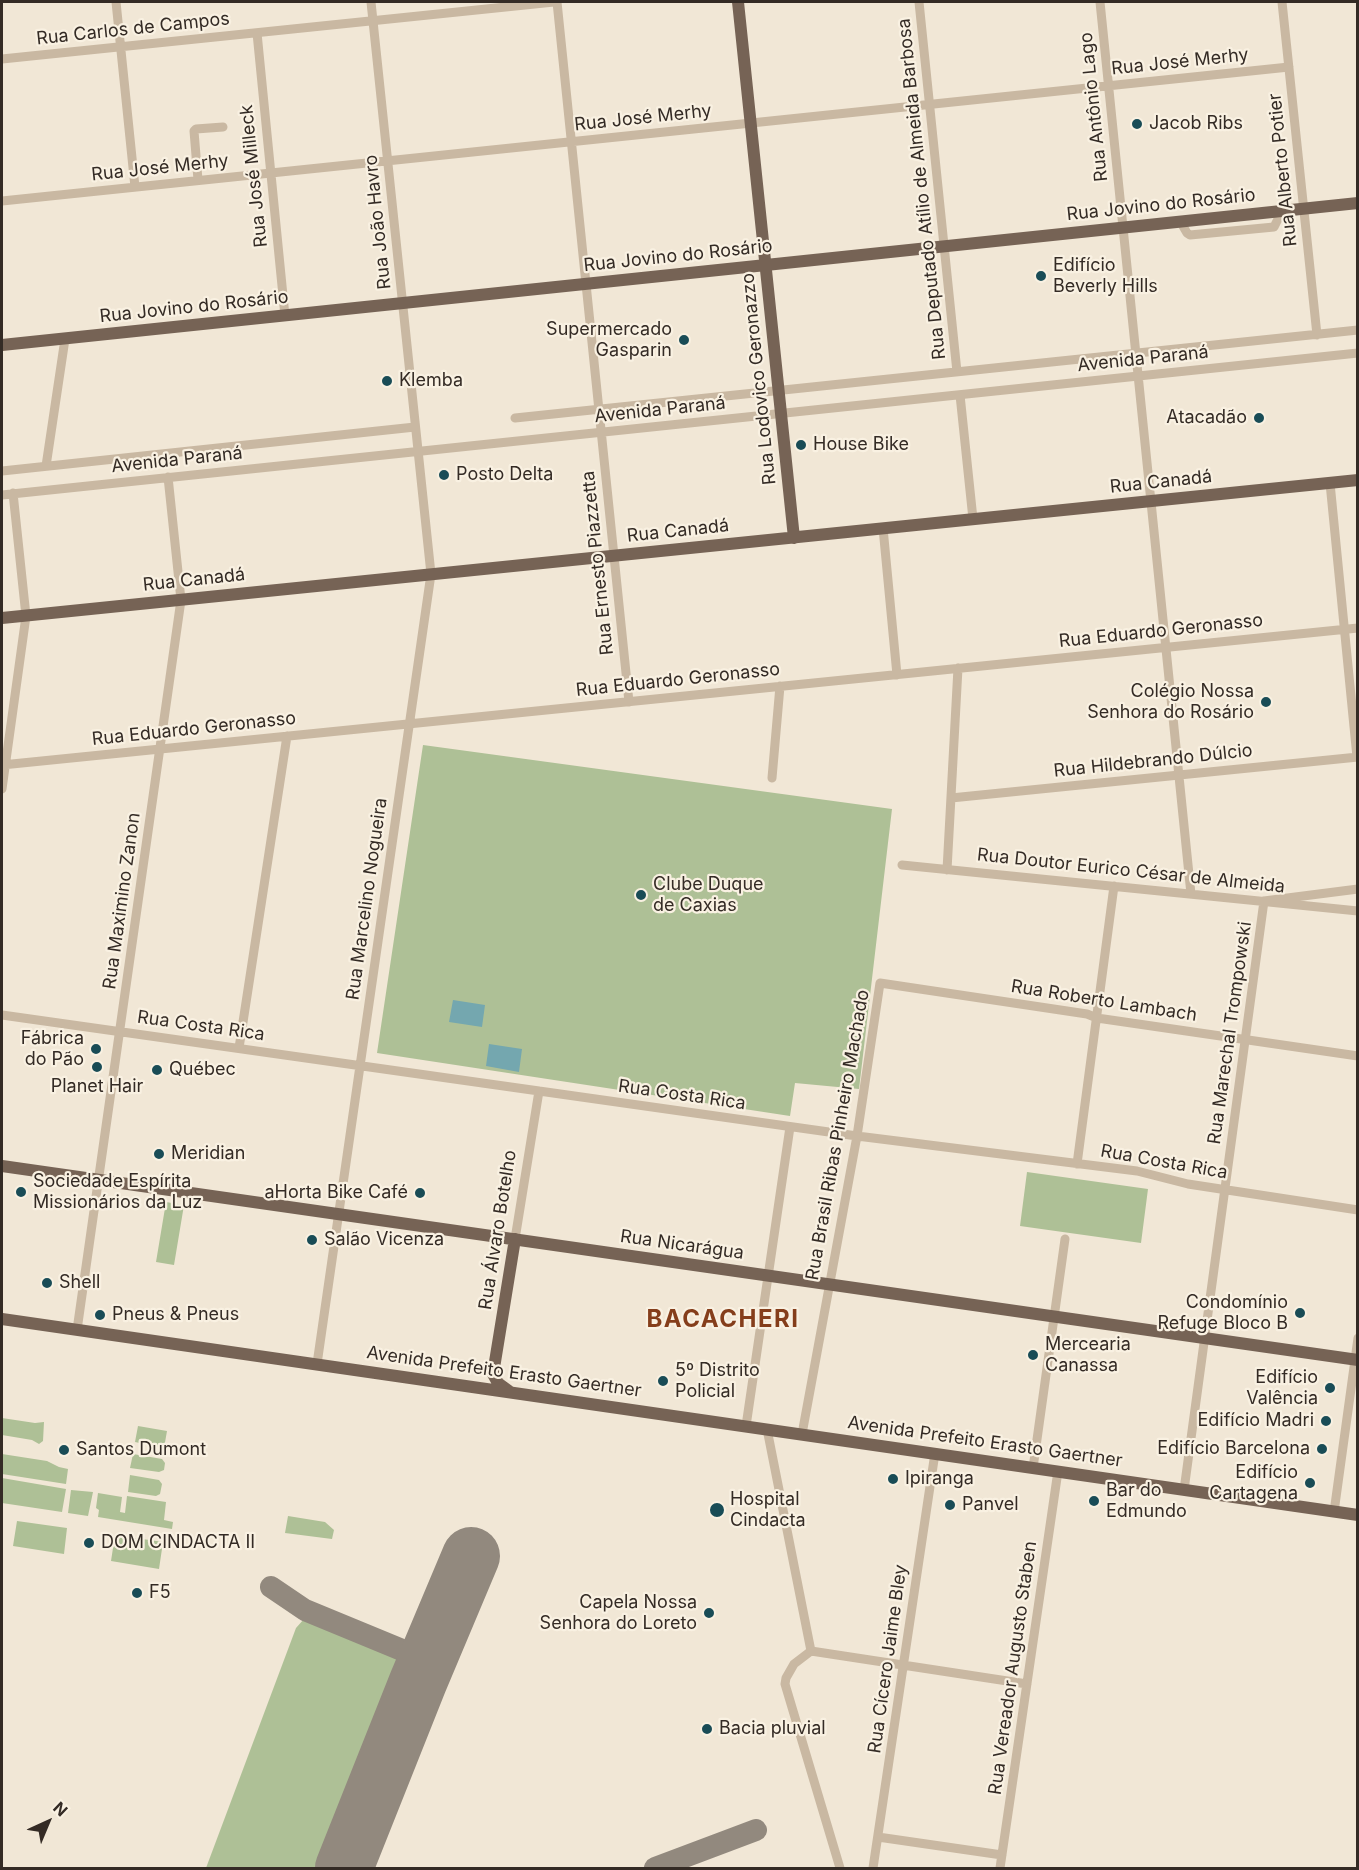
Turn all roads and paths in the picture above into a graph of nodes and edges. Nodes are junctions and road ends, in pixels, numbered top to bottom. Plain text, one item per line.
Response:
1 (116, 2) edge
2 (371, 2) edge
3 (555, 2) edge
4 (738, 2) edge
5 (919, 2) edge
6 (1100, 2) edge
7 (1282, 2) edge
8 (373, 20) junction
9 (257, 33) junction
10 (120, 47) junction
11 (2, 59) edge
12 (1289, 67) junction
13 (1108, 86) junction
14 (930, 104) junction
15 (750, 123) junction
16 (223, 127) dead end
17 (571, 142) junction
18 (389, 160) junction
19 (271, 173) junction
20 (198, 180) junction
21 (135, 187) junction
22 (2, 201) edge
23 (1358, 203) edge
24 (1304, 208) junction
25 (1123, 227) junction
26 (944, 246) junction
27 (765, 265) junction
28 (586, 284) junction
29 (403, 303) junction
30 (285, 316) junction
31 (1358, 330) edge
32 (1317, 335) junction
33 (65, 339) junction
34 (2, 345) edge
35 (1136, 353) junction
36 (1358, 353) edge
37 (957, 372) junction
38 (1138, 376) junction
39 (778, 390) junction
40 (960, 395) junction
41 (599, 409) junction
42 (781, 414) junction
43 (515, 418) dead end
44 (415, 427) junction
45 (601, 432) junction
46 (417, 439) joint
47 (418, 452) junction
48 (46, 466) junction
49 (2, 471) edge
50 (168, 477) junction
51 (1358, 480) edge
52 (1330, 483) junction
53 (13, 493) junction
54 (2, 495) edge
55 (1151, 501) junction
56 (973, 519) junction
57 (883, 528) junction
58 (794, 538) junction
59 (614, 556) junction
60 (431, 574) junction
61 (181, 600) junction
62 (26, 616) junction
63 (2, 618) edge
64 (1358, 628) edge
65 (1345, 630) junction
66 (1166, 648) junction
67 (958, 668) junction
68 (897, 675) junction
69 (780, 686) junction
70 (629, 702) junction
71 (410, 724) junction
72 (287, 736) junction
73 (160, 749) junction
74 (1357, 757) edge
75 (3, 764) edge
76 (1179, 775) junction
77 (772, 778) dead end
78 (2, 789) edge
79 (951, 798) junction
80 (902, 865) dead end
81 (947, 870) junction
82 (1114, 886) junction
83 (1358, 889) edge
84 (1191, 894) junction
85 (1264, 901) junction
86 (1358, 910) edge
87 (880, 983) joint
88 (2, 1015) edge
89 (1096, 1018) junction
90 (120, 1031) junction
91 (1245, 1040) junction
92 (239, 1048) junction
93 (1358, 1056) edge
94 (360, 1065) junction
95 (539, 1091) junction
96 (790, 1127) junction
97 (857, 1136) junction
98 (1077, 1164) junction
99 (2, 1166) edge
100 (98, 1180) junction
101 (1225, 1190) junction
102 (1358, 1209) edge
103 (338, 1214) junction
104 (515, 1239) junction
105 (1065, 1239) dead end
106 (768, 1275) junction
107 (830, 1284) junction
108 (1054, 1317) junction
109 (2, 1319) edge
110 (77, 1330) junction
111 (1205, 1338) junction
112 (1358, 1338) edge
113 (1356, 1360) edge
114 (317, 1364) junction
115 (493, 1374) junction
116 (474, 1386) junction
117 (509, 1391) junction
118 (746, 1426) junction
119 (767, 1429) junction
120 (802, 1434) junction
121 (935, 1453) junction
122 (1033, 1468) junction
123 (1058, 1471) junction
124 (1184, 1490) junction
125 (1334, 1512) junction
126 (1358, 1515) edge
127 (811, 1651) junction
128 (904, 1665) junction
129 (1027, 1684) junction
130 (878, 1837) junction
131 (1002, 1855) junction
132 (840, 1869) edge
133 (873, 1869) edge
134 (1000, 1869) edge

1 - 10 street
2 - 8 street, Rua João Havro
3 - 8 street, Rua Carlos de Campos
3 - 17 street, Rua Ernesto Piazzetta
4 - 15 main road, Rua Lodovico Geronazzo
5 - 14 street, Rua Deputado Atílio de Almeida Barbosa
6 - 13 street, Rua Antônio Lago
7 - 12 street, Rua Alberto Potier
8 - 9 street, Rua Carlos de Campos
8 - 18 street, Rua João Havro
9 - 10 street, Rua Carlos de Campos
9 - 19 street, Rua José Milleck
10 - 11 street, Rua Carlos de Campos
10 - 21 street
12 - 13 street, Rua José Merhy
12 - 24 street, Rua Alberto Potier
13 - 14 street, Rua José Merhy
13 - 25 street, Rua Antônio Lago
14 - 15 street, Rua José Merhy
14 - 26 street, Rua Deputado Atílio de Almeida Barbosa
15 - 17 street, Rua José Merhy
15 - 27 main road, Rua Lodovico Geronazzo
16 - 20 street
17 - 18 street, Rua José Merhy
17 - 28 street, Rua Ernesto Piazzetta
18 - 19 street, Rua José Merhy
18 - 29 street, Rua João Havro
19 - 20 street, Rua José Merhy
19 - 30 street, Rua José Milleck
20 - 21 street, Rua José Merhy
21 - 22 street, Rua José Merhy
23 - 24 main road, Rua Jovino do Rosário
24 - 25 main road, Rua Jovino do Rosário
24 - 32 street, Rua Alberto Potier
25 - 26 main road, Rua Jovino do Rosário
25 - 35 street, Rua Antônio Lago
26 - 27 main road, Rua Jovino do Rosário
26 - 37 street, Rua Deputado Atílio de Almeida Barbosa
27 - 28 main road, Rua Jovino do Rosário
27 - 39 main road, Rua Lodovico Geronazzo
28 - 29 main road, Rua Jovino do Rosário
28 - 41 street, Rua Ernesto Piazzetta
29 - 30 main road, Rua Jovino do Rosário
29 - 44 street, Rua João Havro
30 - 33 main road, Rua Jovino do Rosário
31 - 32 street, Avenida Paraná
32 - 35 street, Avenida Paraná
33 - 34 main road, Rua Jovino do Rosário
33 - 48 street
35 - 37 street, Avenida Paraná
35 - 38 street, Rua Antônio Lago
36 - 38 street, Avenida Paraná
37 - 39 street, Avenida Paraná
38 - 40 street, Avenida Paraná
38 - 55 street, Rua Antônio Lago
39 - 41 street, Avenida Paraná
39 - 42 main road, Rua Lodovico Geronazzo
40 - 42 street, Avenida Paraná
40 - 56 street
41 - 43 street, Avenida Paraná
41 - 45 street, Rua Ernesto Piazzetta
42 - 45 street, Avenida Paraná
42 - 58 main road, Rua Lodovico Geronazzo
44 - 46 street, Rua João Havro
44 - 48 street, Avenida Paraná
45 - 47 street, Avenida Paraná
45 - 59 street, Rua Ernesto Piazzetta
46 - 47 street, Rua Marcelino Nogueira
47 - 50 street, Avenida Paraná
47 - 60 street, Rua Marcelino Nogueira
48 - 49 street, Avenida Paraná
50 - 53 street, Avenida Paraná
50 - 61 street, Rua Maximino Zanon
51 - 52 main road, Rua Canadá
52 - 55 main road, Rua Canadá
52 - 65 street
53 - 54 street, Avenida Paraná
53 - 62 street
55 - 56 main road, Rua Canadá
55 - 66 street, Rua Antônio Lago
56 - 57 main road, Rua Canadá
57 - 58 main road, Rua Canadá
57 - 68 street
58 - 59 main road, Rua Canadá
59 - 60 main road, Rua Canadá
59 - 70 street, Rua Ernesto Piazzetta
60 - 61 main road, Rua Canadá
60 - 71 street, Rua Marcelino Nogueira
61 - 62 main road, Rua Canadá
61 - 73 street, Rua Maximino Zanon
62 - 63 main road, Rua Canadá
62 - 75 street
64 - 65 street, Rua Eduardo Geronasso
65 - 66 street, Rua Eduardo Geronasso
65 - 74 street
66 - 67 street, Rua Eduardo Geronasso
66 - 76 street, Rua Antônio Lago
67 - 68 street, Rua Eduardo Geronasso
67 - 79 street
68 - 69 street, Rua Eduardo Geronasso
69 - 70 street, Rua Eduardo Geronasso
69 - 77 street
70 - 71 street, Rua Eduardo Geronasso
71 - 72 street, Rua Eduardo Geronasso
71 - 94 street, Rua Marcelino Nogueira
72 - 73 street, Rua Eduardo Geronasso
72 - 92 street
73 - 75 street, Rua Eduardo Geronasso
73 - 90 street, Rua Maximino Zanon
74 - 76 street, Rua Hildebrando Dúlcio
75 - 78 street
76 - 79 street, Rua Hildebrando Dúlcio
76 - 84 street, Rua Antônio Lago
79 - 81 street
80 - 81 street, Rua Doutor Eurico César de Almeida
81 - 82 street, Rua Doutor Eurico César de Almeida
82 - 84 street, Rua Doutor Eurico César de Almeida
82 - 89 street
83 - 85 street
84 - 85 street, Rua Doutor Eurico César de Almeida
85 - 86 street, Rua Doutor Eurico César de Almeida
85 - 91 street, Rua Marechal Trompowski
87 - 89 street, Rua Roberto Lambach
87 - 97 street, Rua Brasil Ribas Pinheiro Machado
88 - 90 street, Rua Costa Rica
89 - 91 street, Rua Roberto Lambach
89 - 98 street
90 - 92 street, Rua Costa Rica
90 - 100 street, Rua Maximino Zanon
91 - 93 street, Rua Roberto Lambach
91 - 101 street, Rua Marechal Trompowski
92 - 94 street, Rua Costa Rica
94 - 95 street, Rua Costa Rica
94 - 103 street, Rua Marcelino Nogueira
95 - 96 street, Rua Costa Rica
95 - 104 street, Rua Álvaro Botelho
96 - 97 street, Rua Costa Rica
96 - 106 street
97 - 98 street, Rua Costa Rica
97 - 107 street, Rua Brasil Ribas Pinheiro Machado
98 - 101 street, Rua Costa Rica
99 - 100 main road, Rua Nicarágua
100 - 103 main road, Rua Nicarágua
100 - 110 street, Rua Maximino Zanon
101 - 102 street, Rua Costa Rica
101 - 111 street, Rua Marechal Trompowski
103 - 104 main road, Rua Nicarágua
103 - 114 street, Rua Marcelino Nogueira
104 - 106 main road, Rua Nicarágua
104 - 115 main road, Rua Álvaro Botelho
105 - 108 street
106 - 107 main road, Rua Nicarágua
106 - 118 street
107 - 108 main road, Rua Nicarágua
107 - 120 street, Rua Brasil Ribas Pinheiro Machado
108 - 111 main road, Rua Nicarágua
108 - 122 street
109 - 110 main road, Avenida Prefeito Erasto Gaertner
110 - 114 main road, Avenida Prefeito Erasto Gaertner
111 - 113 main road, Rua Nicarágua
111 - 124 street, Rua Marechal Trompowski
112 - 113 street
113 - 125 street
114 - 116 main road, Avenida Prefeito Erasto Gaertner
115 - 116 main road
115 - 117 main road
116 - 117 main road, Avenida Prefeito Erasto Gaertner
117 - 118 main road, Avenida Prefeito Erasto Gaertner
118 - 119 main road, Avenida Prefeito Erasto Gaertner
119 - 120 main road, Avenida Prefeito Erasto Gaertner
119 - 127 street
120 - 121 main road, Avenida Prefeito Erasto Gaertner
121 - 122 main road, Avenida Prefeito Erasto Gaertner
121 - 128 street, Rua Cícero Jaime Bley
122 - 123 main road, Avenida Prefeito Erasto Gaertner
123 - 124 main road, Avenida Prefeito Erasto Gaertner
123 - 129 street, Rua Vereador Augusto Staben
124 - 125 main road, Avenida Prefeito Erasto Gaertner
125 - 126 main road, Avenida Prefeito Erasto Gaertner
127 - 128 street
127 - 132 street
128 - 129 street
128 - 130 street, Rua Cícero Jaime Bley
129 - 131 street, Rua Vereador Augusto Staben
130 - 131 street
130 - 133 street, Rua Cícero Jaime Bley
131 - 134 street, Rua Vereador Augusto Staben

